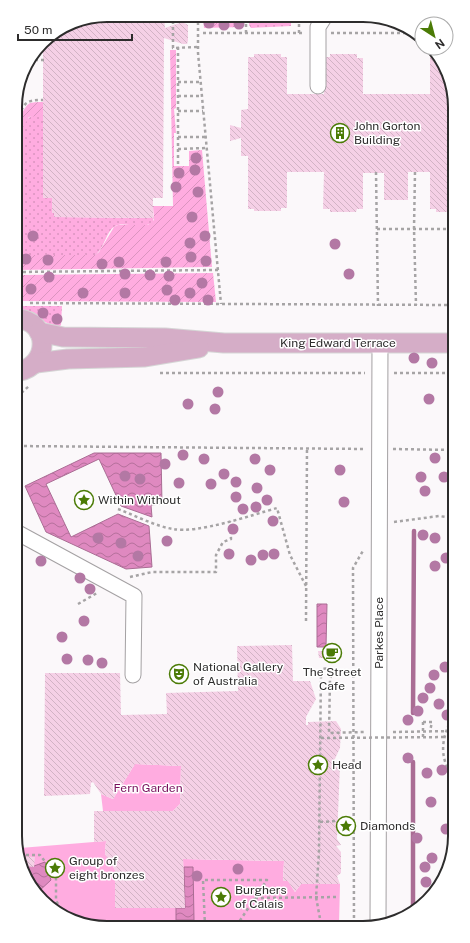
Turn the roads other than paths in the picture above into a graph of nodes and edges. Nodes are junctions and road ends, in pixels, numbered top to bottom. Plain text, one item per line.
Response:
1 (321, 22) edge
2 (318, 86) dead end
3 (22, 312) edge
4 (39, 332) junction
5 (224, 343) junction
6 (380, 344) junction
7 (448, 344) edge
8 (24, 372) edge
9 (22, 535) edge
10 (133, 675) dead end
11 (378, 919) edge

1 - 2 street
3 - 4 main road, King Edward Terrace
4 - 5 main road, King Edward Terrace
4 - 8 main road, King Edward Terrace
5 - 6 main road, King Edward Terrace
5 - 8 main road, King Edward Terrace
6 - 7 main road, King Edward Terrace
6 - 11 street, Parkes Place
9 - 10 street

